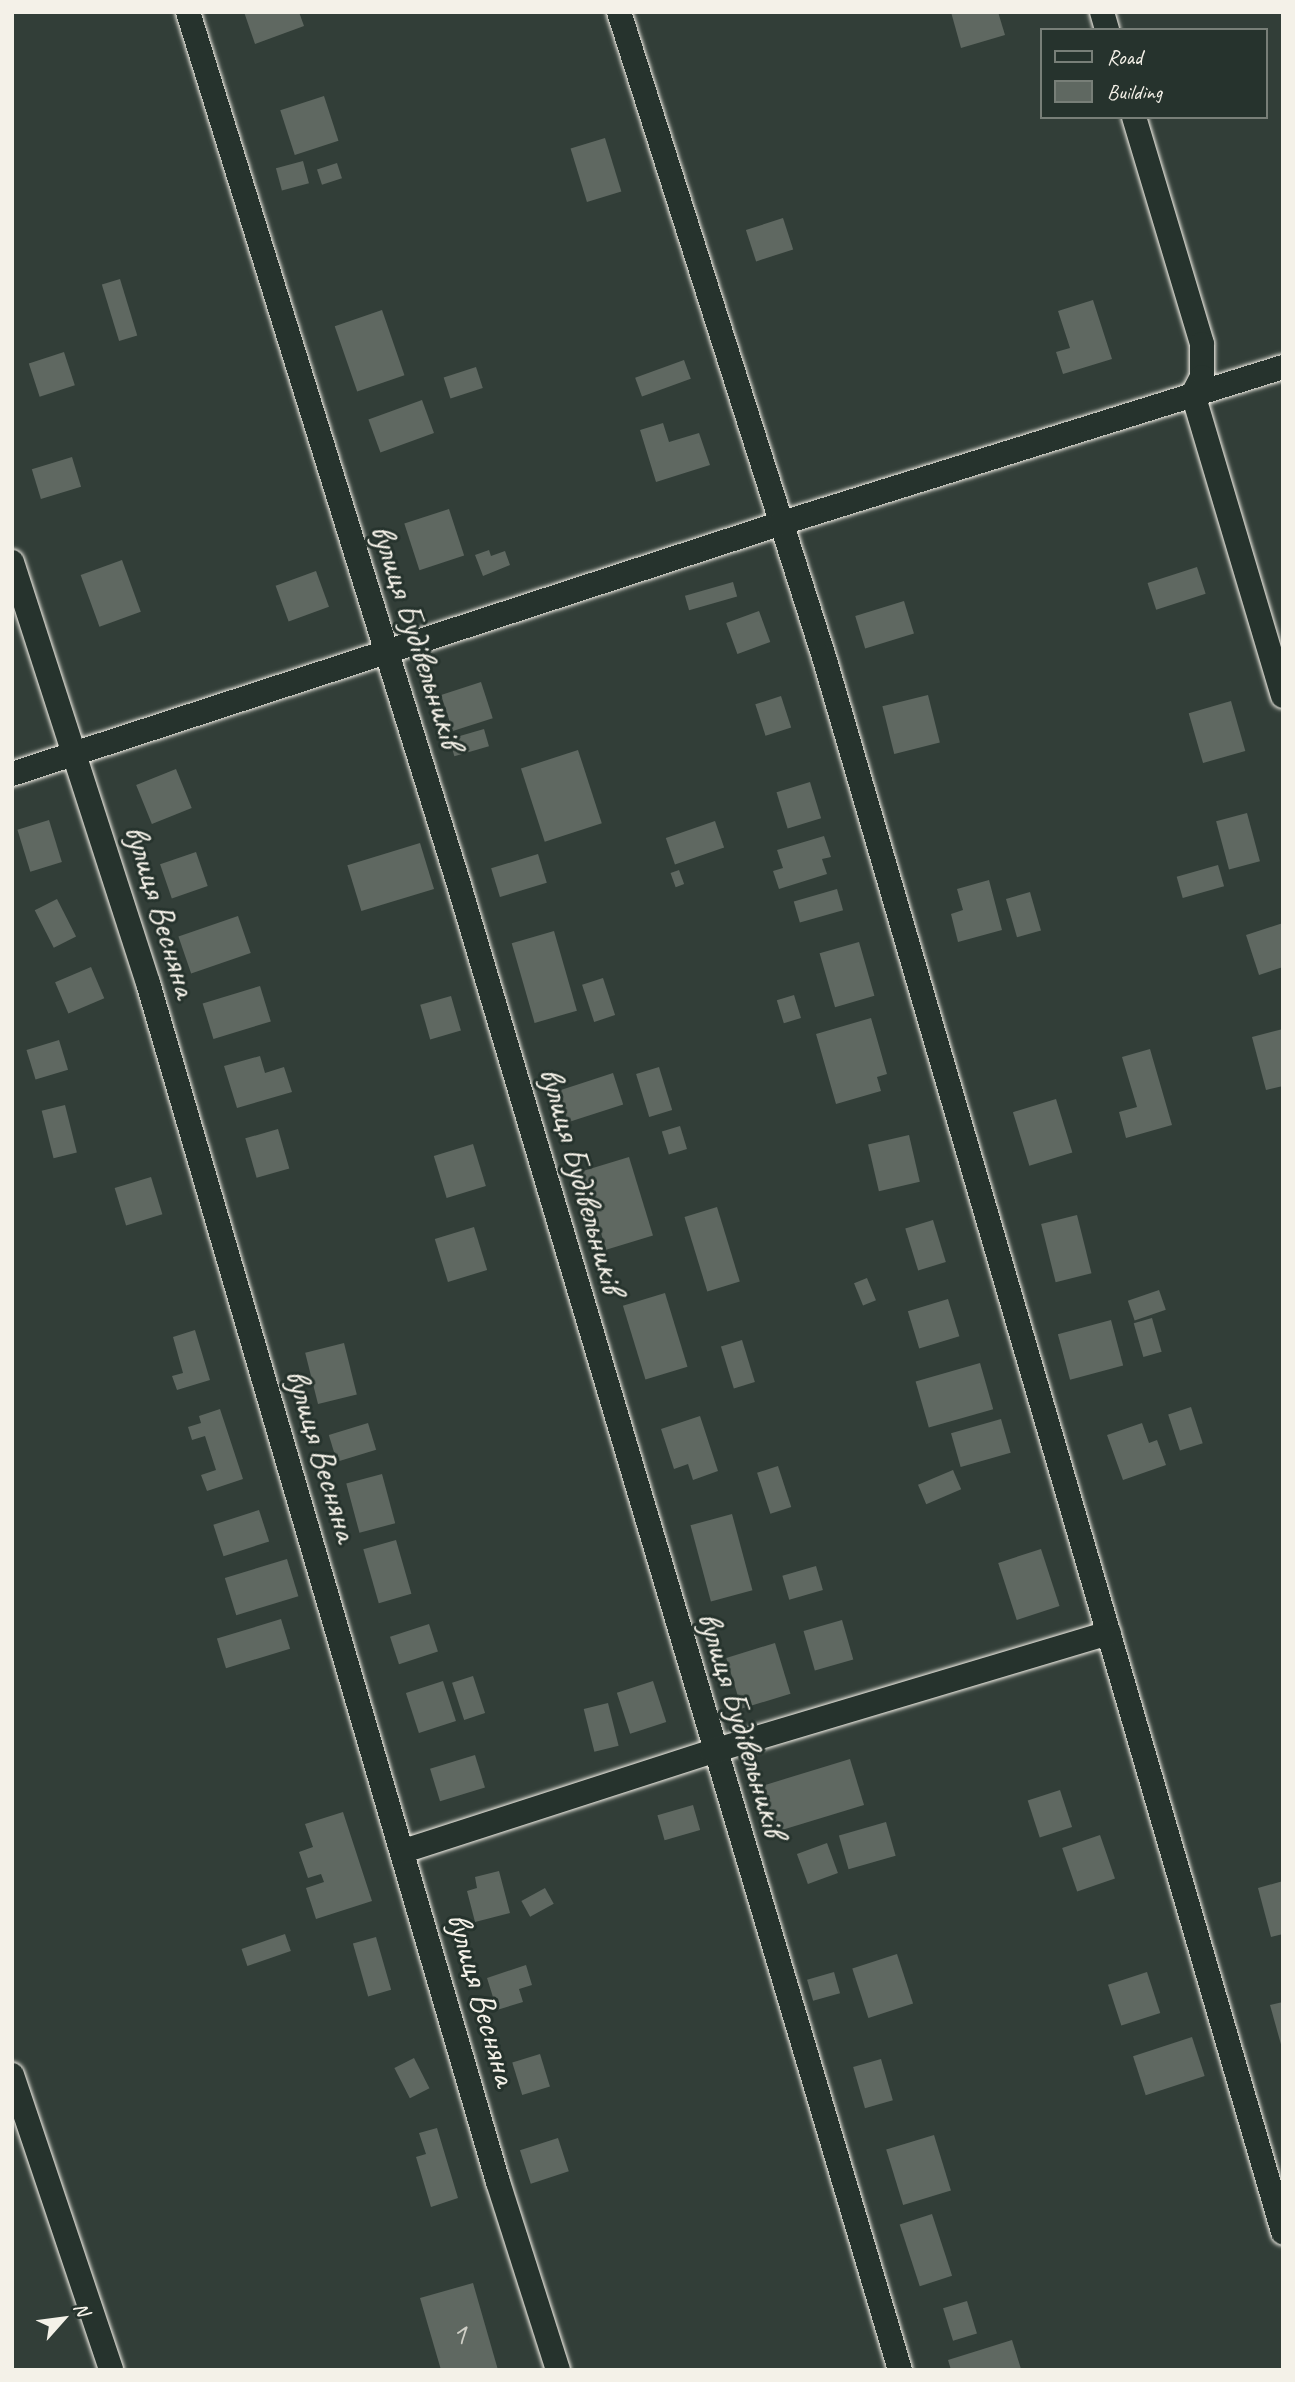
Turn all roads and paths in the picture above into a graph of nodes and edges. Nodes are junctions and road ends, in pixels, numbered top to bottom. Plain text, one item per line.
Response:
1 (188, 12) edge
2 (619, 12) edge
3 (1135, 119) edge
4 (1283, 367) edge
5 (1193, 394) junction
6 (779, 524) junction
7 (12, 562) edge
8 (384, 654) junction
9 (1283, 696) edge
10 (73, 754) junction
11 (12, 774) edge
12 (1109, 1633) junction
13 (713, 1751) junction
14 (404, 1851) junction
15 (12, 2075) edge
16 (1283, 2232) edge
17 (111, 2370) edge
18 (558, 2370) edge
19 (900, 2370) edge

1 - 8 street, вулиця Будівельників
2 - 6 street
3 - 5 street
4 - 5 street
5 - 6 street
5 - 9 street
6 - 8 street
6 - 12 street
7 - 10 street, вулиця Весняна
8 - 10 street
8 - 13 street, вулиця Будівельників
10 - 11 street
10 - 14 street, вулиця Весняна
12 - 13 street
12 - 16 street
13 - 14 street
13 - 19 street, вулиця Будівельників
14 - 18 street, вулиця Весняна
15 - 17 street

